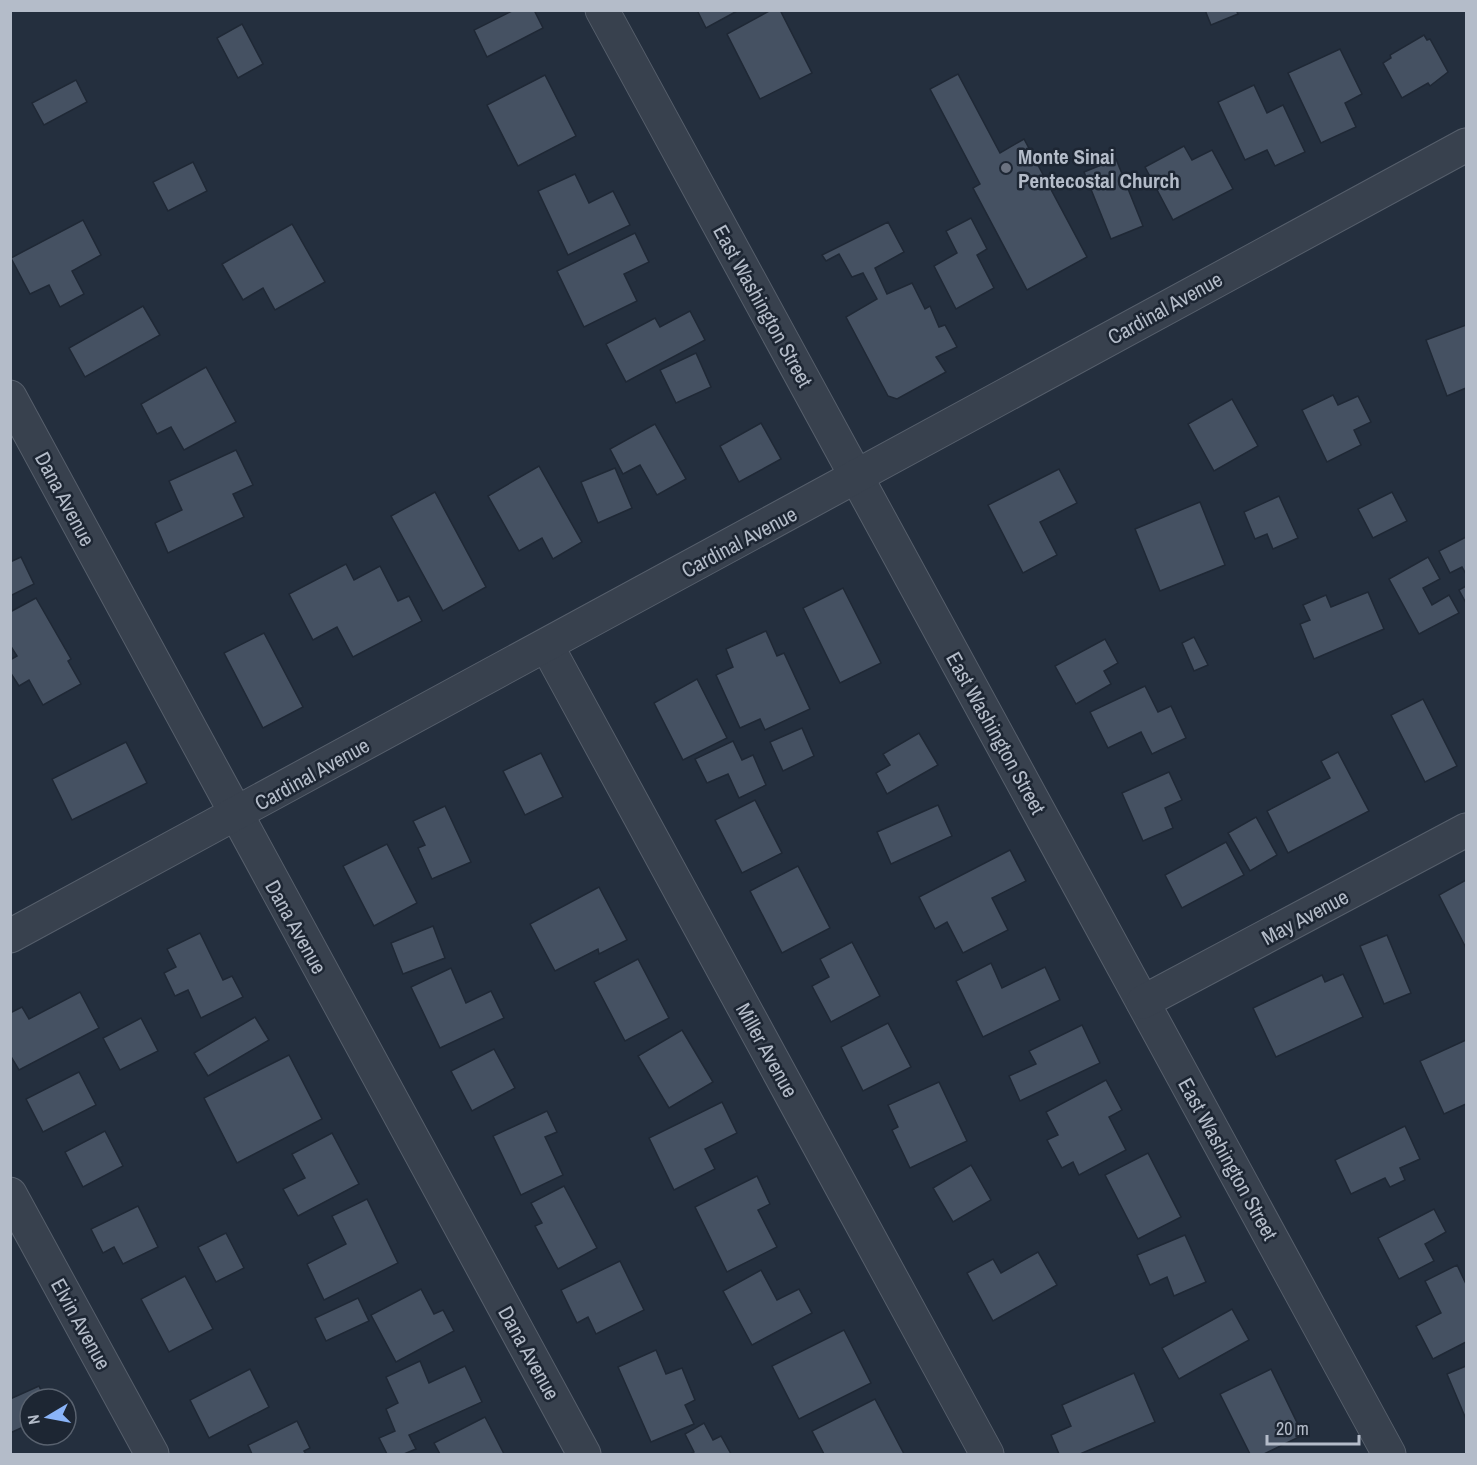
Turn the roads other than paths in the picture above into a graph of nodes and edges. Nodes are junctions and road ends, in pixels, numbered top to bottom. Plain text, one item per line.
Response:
1 (602, 10) edge
2 (1467, 145) edge
3 (10, 397) edge
4 (857, 478) junction
5 (547, 646) junction
6 (235, 816) junction
7 (1467, 830) edge
8 (10, 936) edge
9 (1143, 1002) junction
10 (10, 1194) edge
11 (152, 1455) edge
12 (584, 1455) edge
13 (987, 1455) edge
14 (1389, 1455) edge

1 - 4 street, East Washington Street
2 - 4 street, Cardinal Avenue
3 - 6 street, Dana Avenue
4 - 5 street, Cardinal Avenue
4 - 9 street, East Washington Street
5 - 6 street, Cardinal Avenue
5 - 13 street, Miller Avenue
6 - 8 street, Cardinal Avenue
6 - 12 street, Dana Avenue
7 - 9 street, May Avenue
9 - 14 street, East Washington Street
10 - 11 street, Elvin Avenue

